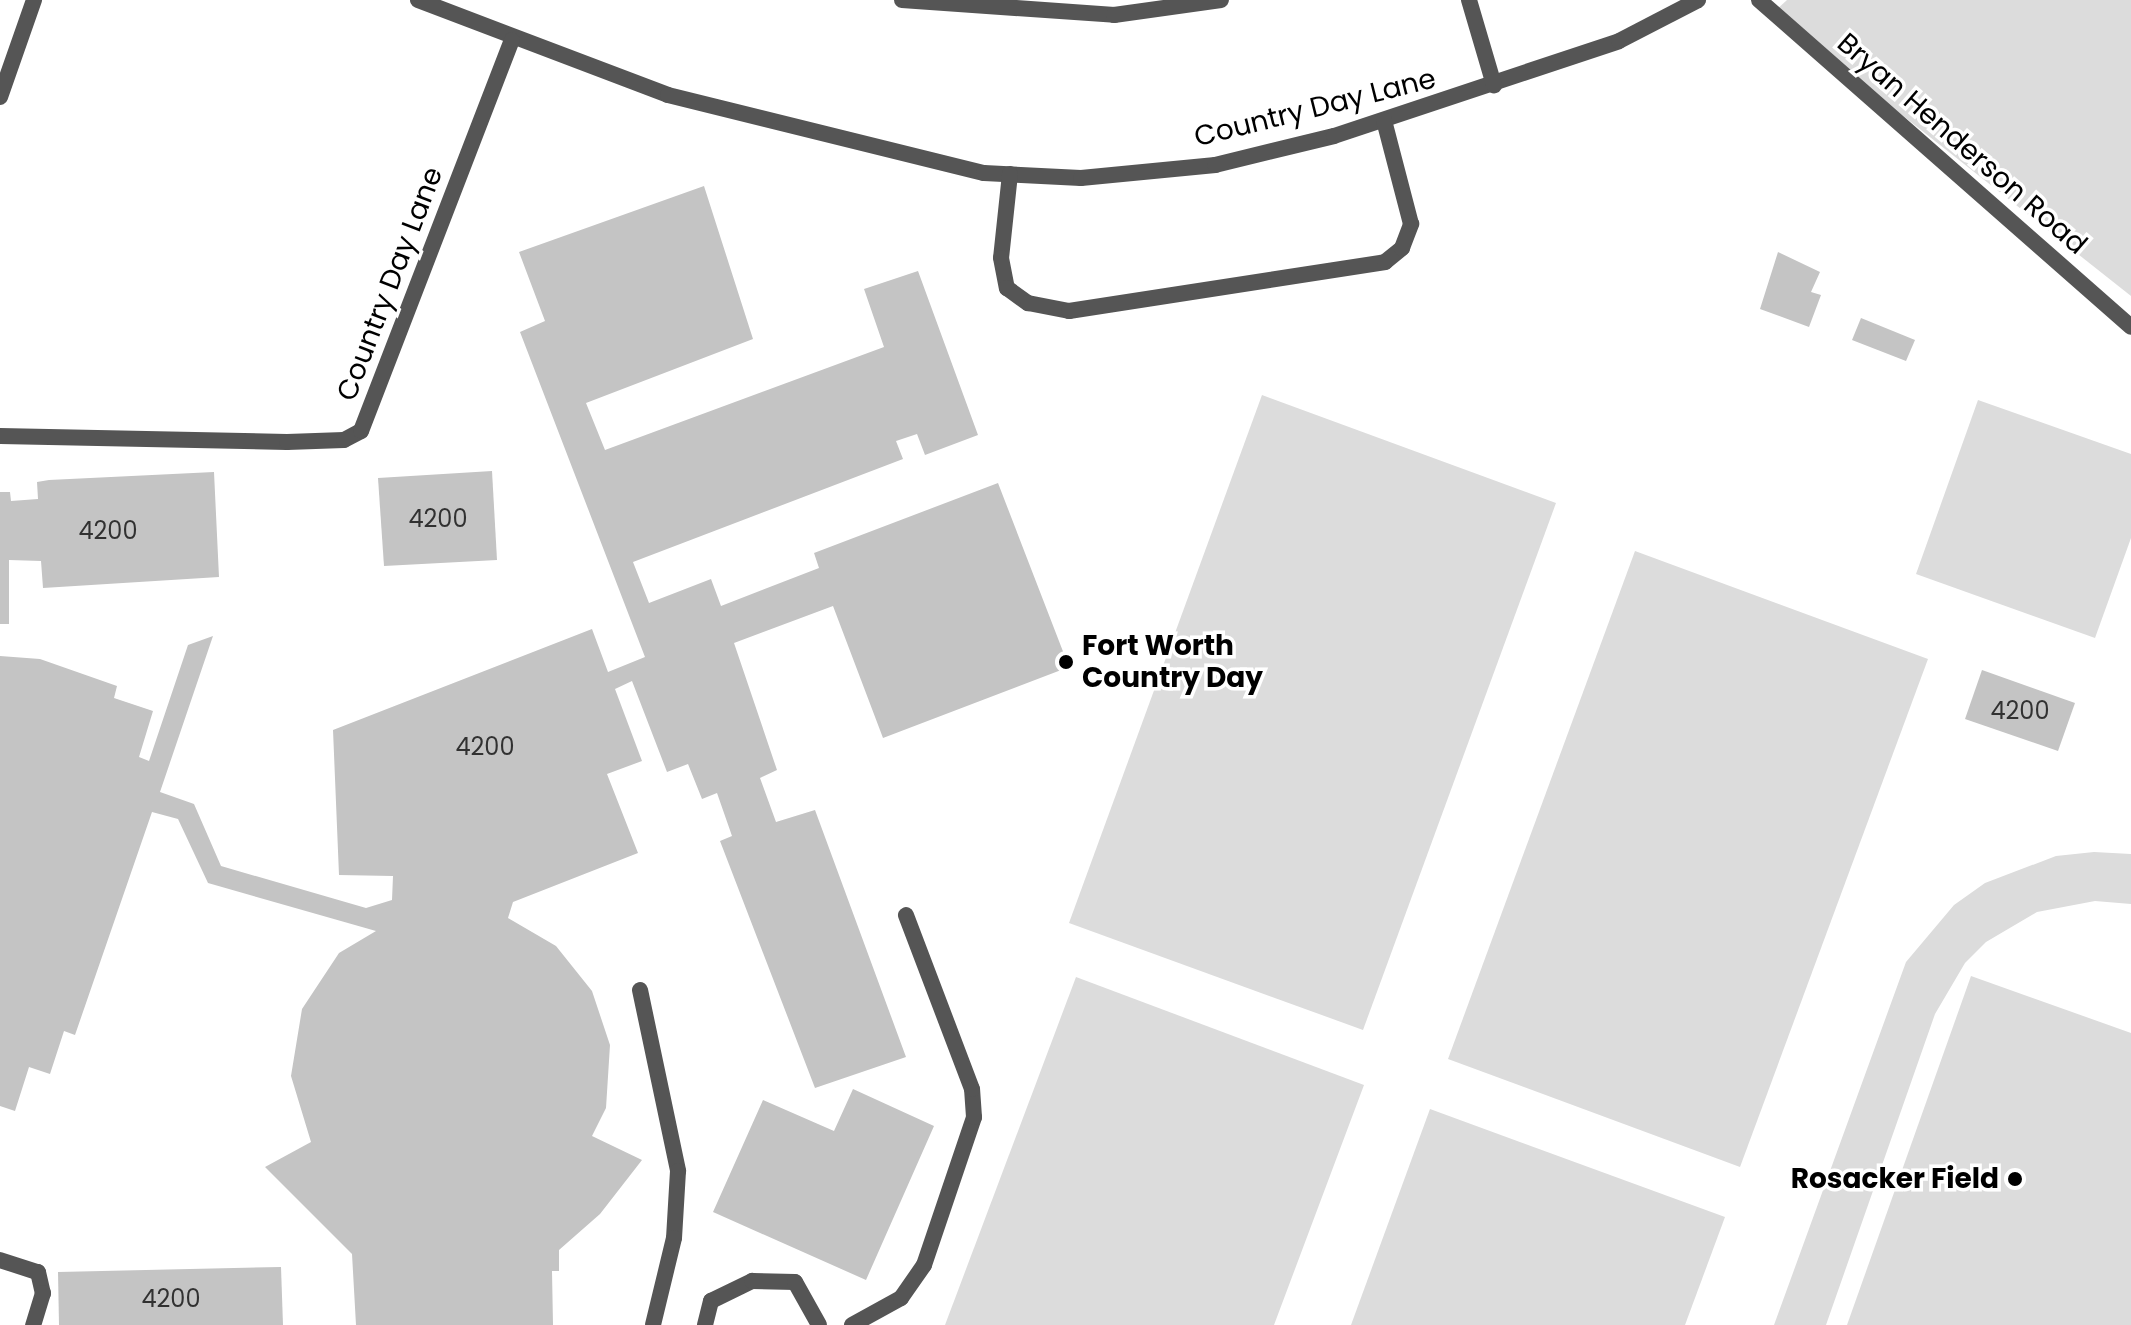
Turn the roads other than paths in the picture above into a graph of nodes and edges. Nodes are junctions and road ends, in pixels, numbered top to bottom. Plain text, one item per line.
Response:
1 (34, 0) edge
2 (418, 0) edge
3 (902, 0) edge
4 (1221, 0) edge
5 (1469, 0) edge
6 (1698, 0) edge
7 (1759, 0) edge
8 (512, 40) junction
9 (1494, 85) junction
10 (0, 97) edge
11 (1384, 120) junction
12 (1010, 174) junction
13 (2131, 327) edge
14 (0, 436) edge
15 (906, 915) dead end
16 (640, 990) dead end
17 (0, 1260) edge
18 (33, 1325) edge
19 (653, 1325) edge
20 (705, 1325) edge
21 (819, 1325) edge
22 (852, 1325) edge

1 - 10 street
2 - 8 street, Country Day Lane
3 - 4 street
5 - 9 street
6 - 9 street, Country Day Lane
7 - 13 street, Bryan Henderson Road
8 - 12 street, Country Day Lane
8 - 14 street, Country Day Lane
9 - 11 street, Country Day Lane
11 - 12 street, Country Day Lane
11 - 12 street
15 - 22 street
16 - 19 street
17 - 18 street
20 - 21 street

